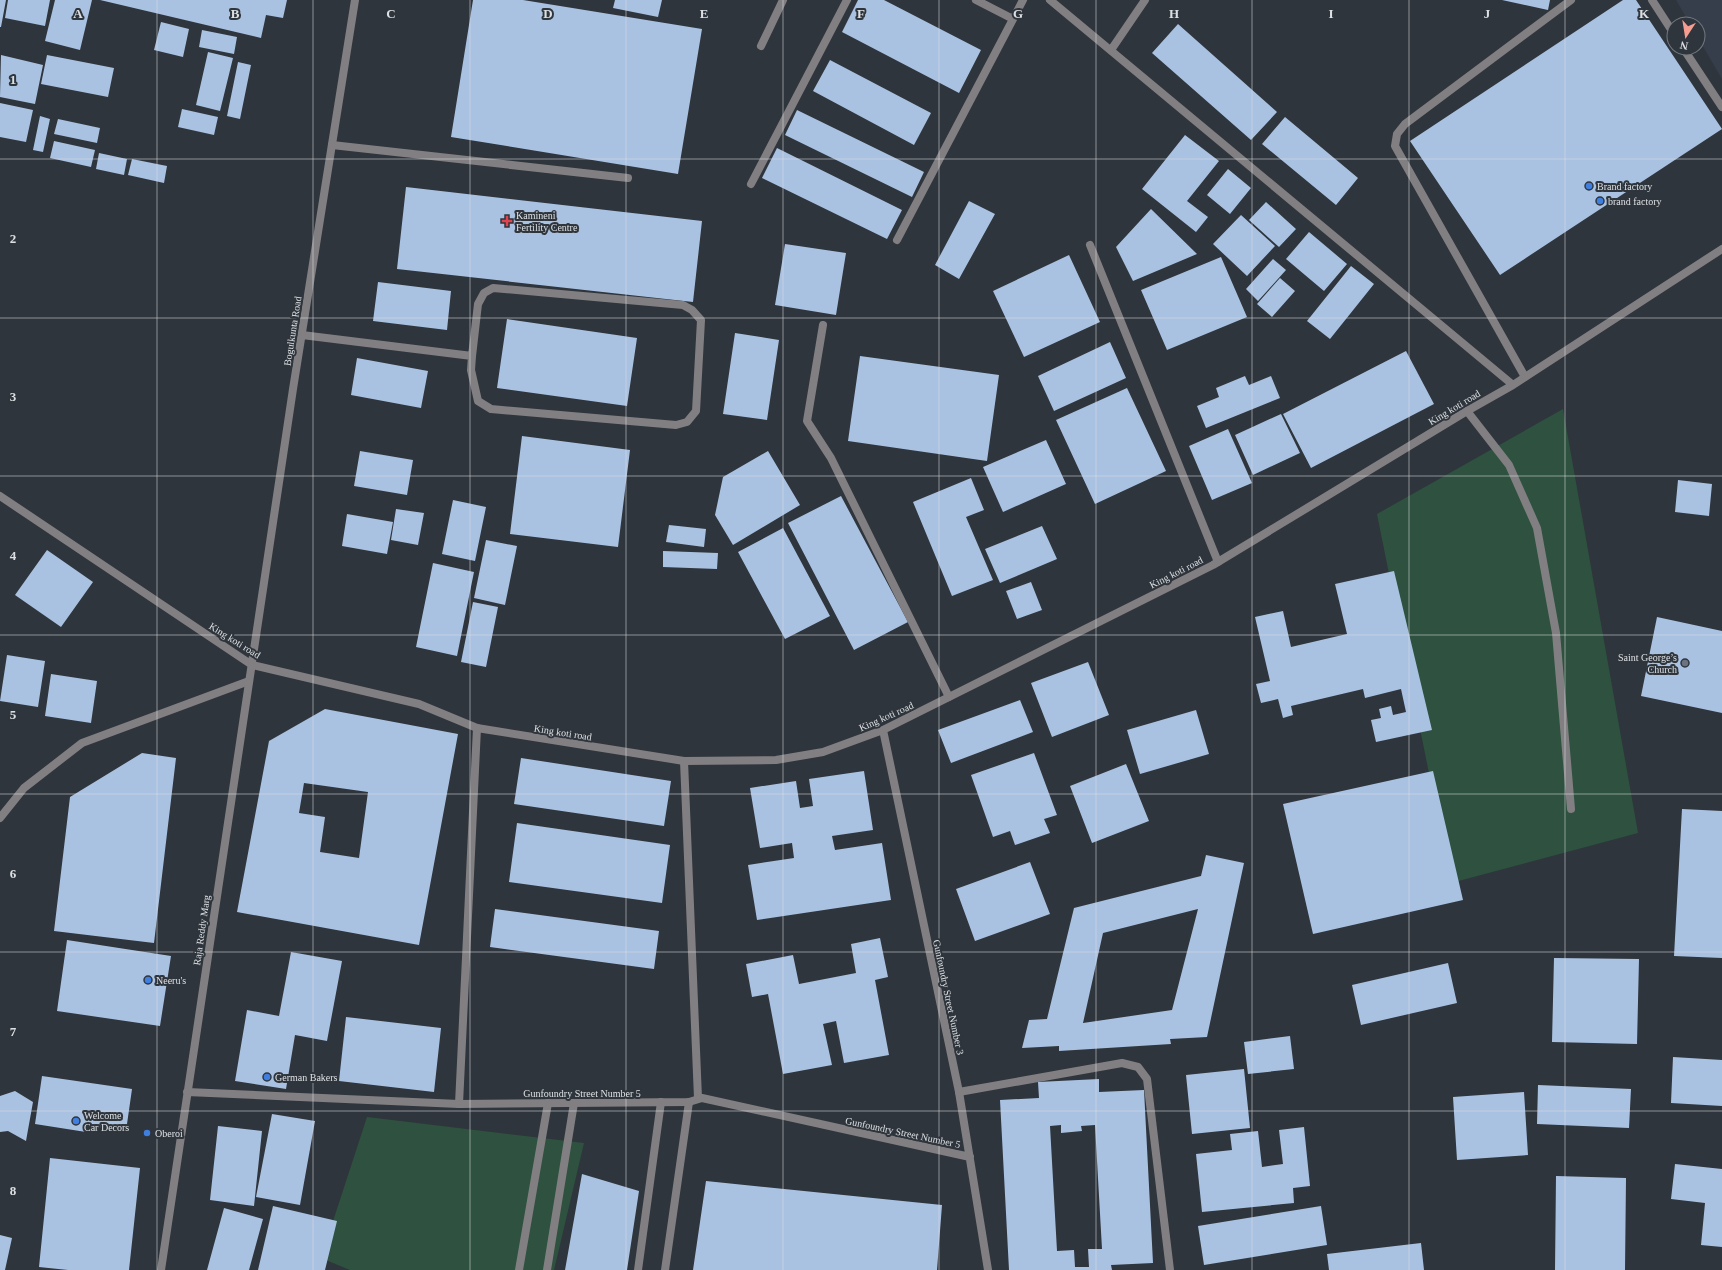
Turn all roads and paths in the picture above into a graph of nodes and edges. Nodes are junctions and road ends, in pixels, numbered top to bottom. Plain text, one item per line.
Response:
1 (355, 0) edge
2 (783, 0) edge
3 (847, 0) edge
4 (976, 0) edge
5 (1023, 0) edge
6 (1050, 0) edge
7 (1145, 0) edge
8 (1571, 0) edge
9 (1652, 0) edge
10 (1013, 19) junction
11 (1666, 22) edge
12 (761, 46) dead end
13 (1111, 50) junction
14 (1688, 56) edge
15 (1722, 107) edge
16 (332, 145) junction
17 (628, 178) dead end
18 (751, 184) dead end
19 (897, 240) dead end
20 (1090, 245) dead end
21 (1722, 249) edge
22 (823, 325) dead end
23 (302, 335) junction
24 (472, 356) junction
25 (1525, 377) junction
26 (1513, 385) junction
27 (1467, 411) junction
28 (0, 496) edge
29 (1218, 562) junction
30 (252, 665) junction
31 (249, 681) junction
32 (949, 697) junction
33 (477, 728) junction
34 (883, 730) junction
35 (684, 761) junction
36 (1571, 810) dead end
37 (0, 818) edge
38 (187, 1092) junction
39 (959, 1092) junction
40 (698, 1098) junction
41 (661, 1102) junction
42 (689, 1102) junction
43 (548, 1103) junction
44 (574, 1103) junction
45 (459, 1104) junction
46 (970, 1157) junction
47 (161, 1270) edge
48 (519, 1270) edge
49 (546, 1270) edge
50 (638, 1270) edge
51 (665, 1270) edge
52 (988, 1270) edge
53 (1170, 1270) edge

1 - 16 street, Bogulkunta Road
2 - 12 street
3 - 18 street
4 - 10 street
5 - 10 street
6 - 13 street
7 - 13 street
8 - 25 street
9 - 11 street
10 - 19 street
13 - 26 street
14 - 15 street
16 - 17 street
16 - 23 street, Bogulkunta Road
20 - 29 street
21 - 25 street, King koti road
22 - 32 street
23 - 24 street
23 - 30 street, Bogulkunta Road
24 - 24 street
25 - 26 street, King koti road
26 - 27 street, King koti road
27 - 29 street, King koti road
27 - 36 street
28 - 30 street, King koti road
29 - 32 street, King koti road
30 - 31 street, Raja Reddy Marg
30 - 33 street, King koti road
31 - 37 street
31 - 38 street, Raja Reddy Marg
32 - 34 street, King koti road
33 - 35 street, King koti road
33 - 45 street
34 - 35 street, King koti road
34 - 39 street, Gunfoundry Street Number 3
35 - 40 street
38 - 45 street, Gunfoundry Street Number 5
38 - 47 street, Raja Reddy Marg
39 - 46 street, Gunfoundry Street Number 3
39 - 53 street
40 - 42 street, Gunfoundry Street Number 5
40 - 46 street, Gunfoundry Street Number 5
41 - 42 street, Gunfoundry Street Number 5
41 - 44 street, Gunfoundry Street Number 5
41 - 50 street
42 - 51 street
43 - 44 street, Gunfoundry Street Number 5
43 - 45 street, Gunfoundry Street Number 5
43 - 48 street
44 - 49 street
46 - 52 street, Gunfoundry Street Number 3

